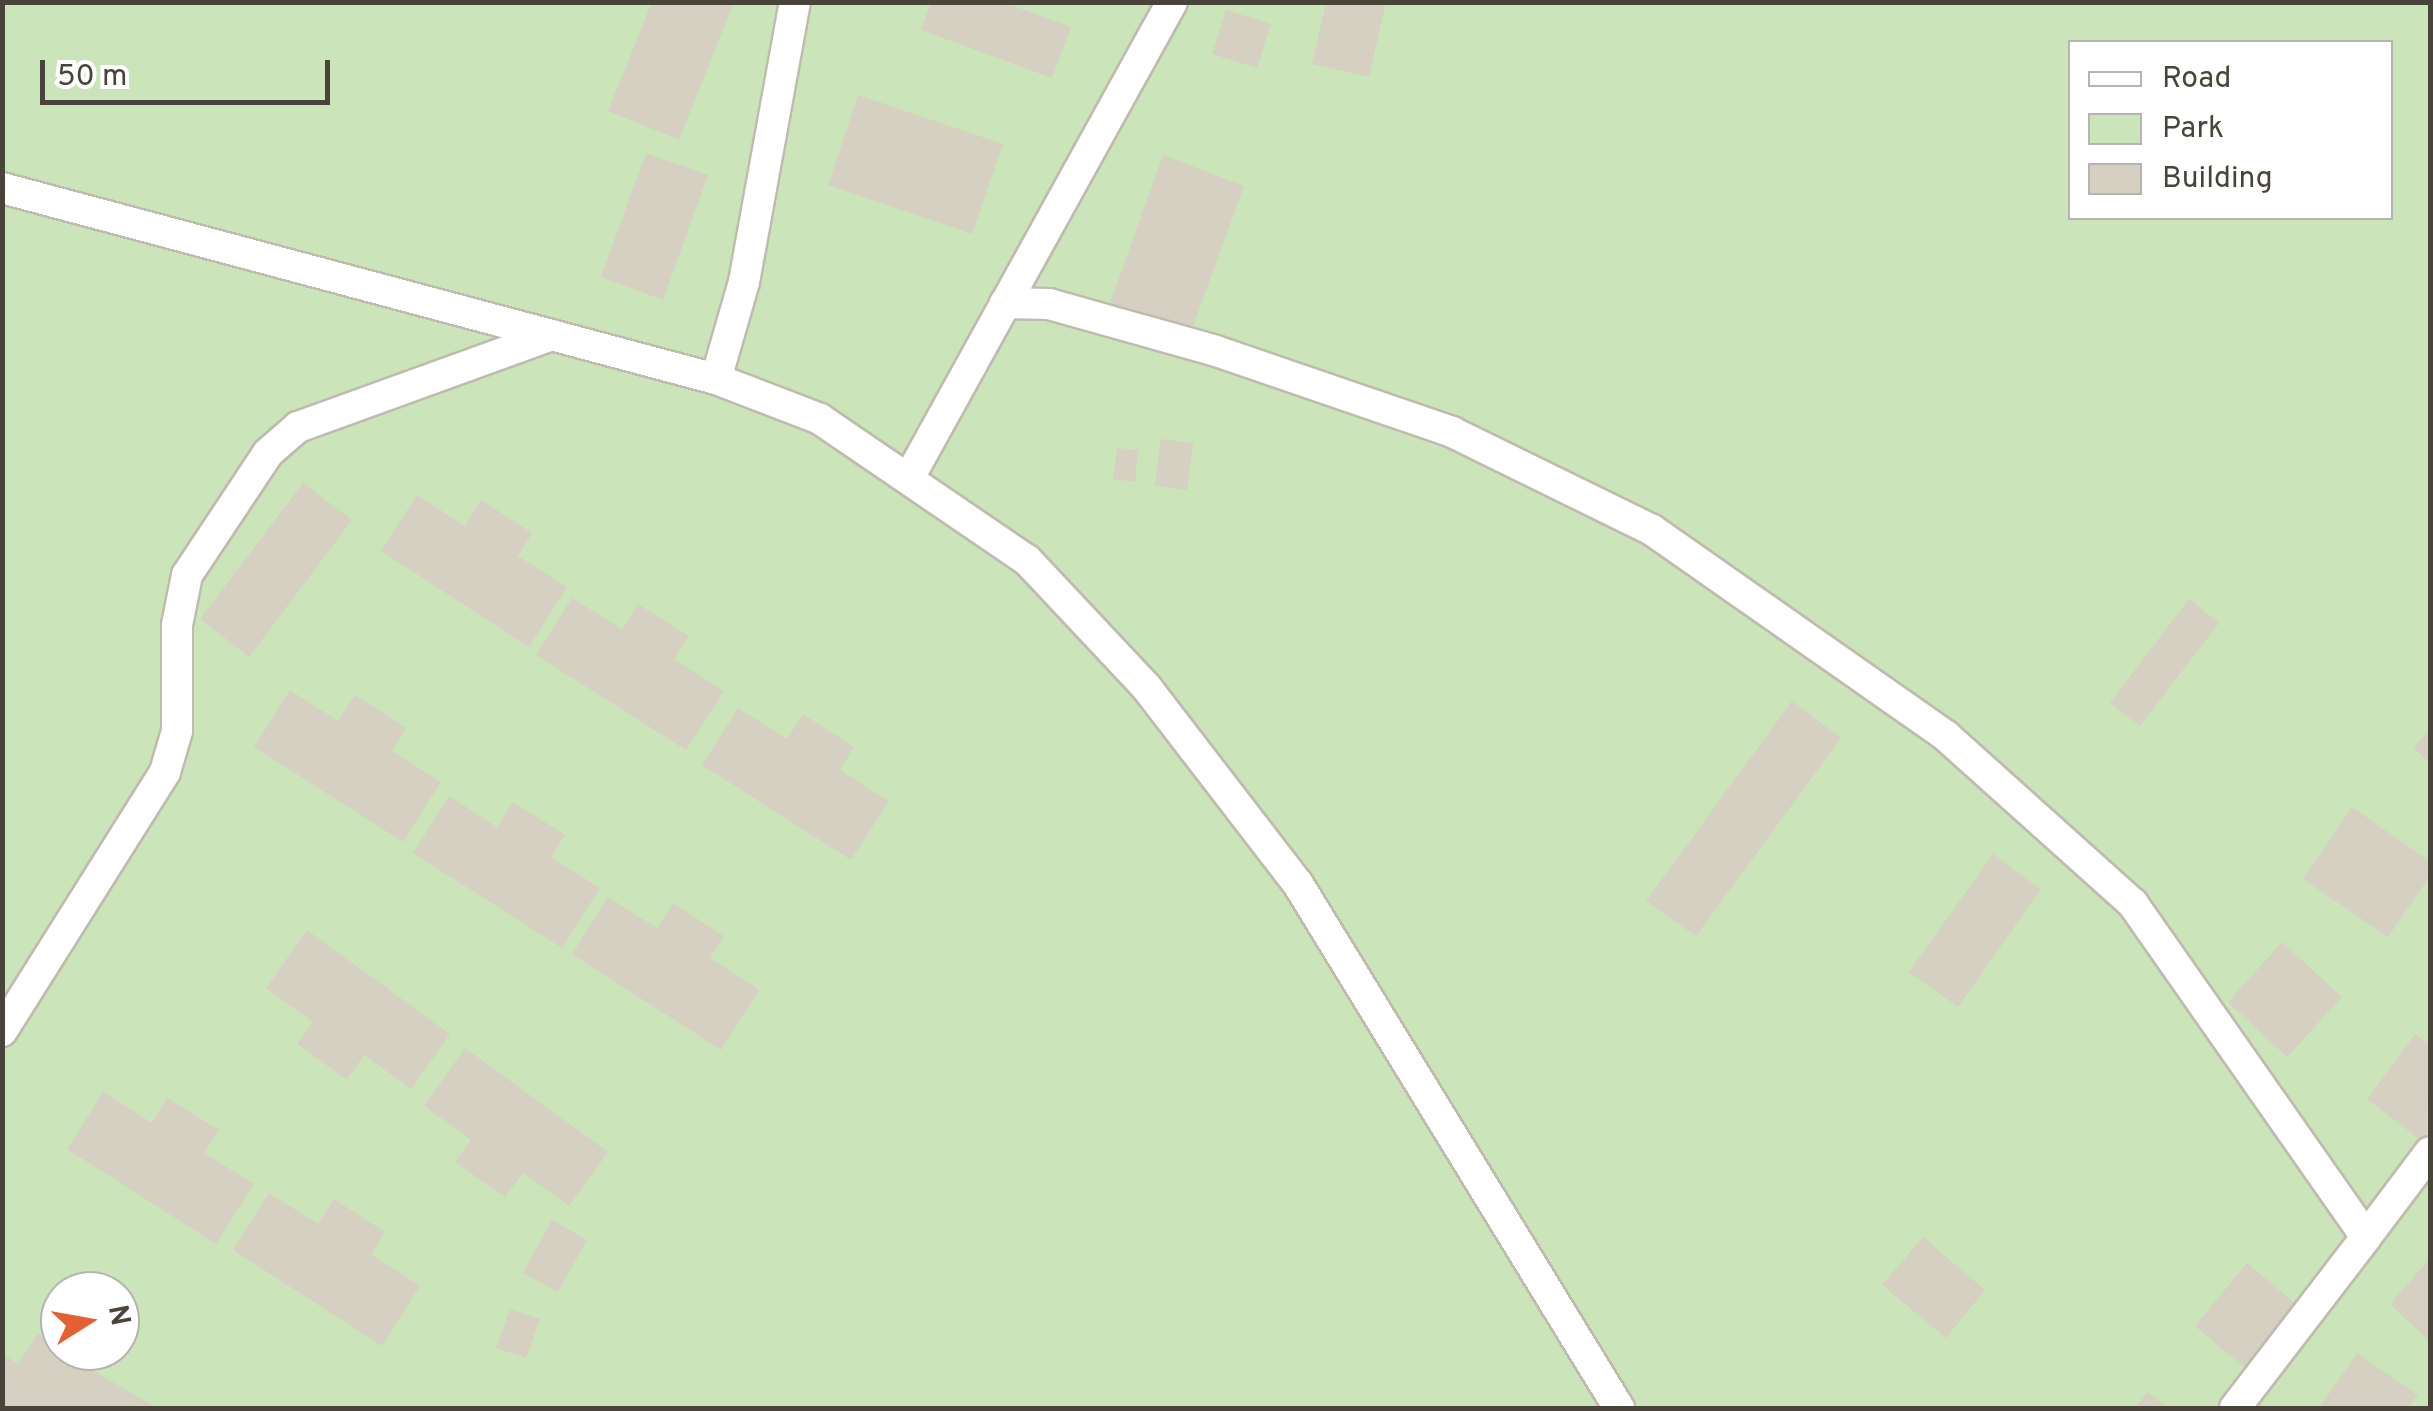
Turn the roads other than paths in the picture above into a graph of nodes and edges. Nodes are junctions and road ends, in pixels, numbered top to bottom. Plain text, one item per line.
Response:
1 (795, 2) edge
2 (1172, 2) edge
3 (2, 188) edge
4 (1006, 304) junction
5 (552, 335) junction
6 (716, 380) junction
7 (910, 476) junction
8 (2, 1031) edge
9 (2430, 1152) edge
10 (2366, 1237) junction
11 (1619, 1408) edge
12 (2235, 1408) edge

1 - 6 street
2 - 4 street
3 - 5 street
4 - 7 street
4 - 10 street
5 - 6 street
5 - 8 street
6 - 7 street
7 - 11 street
9 - 10 street
10 - 12 street

